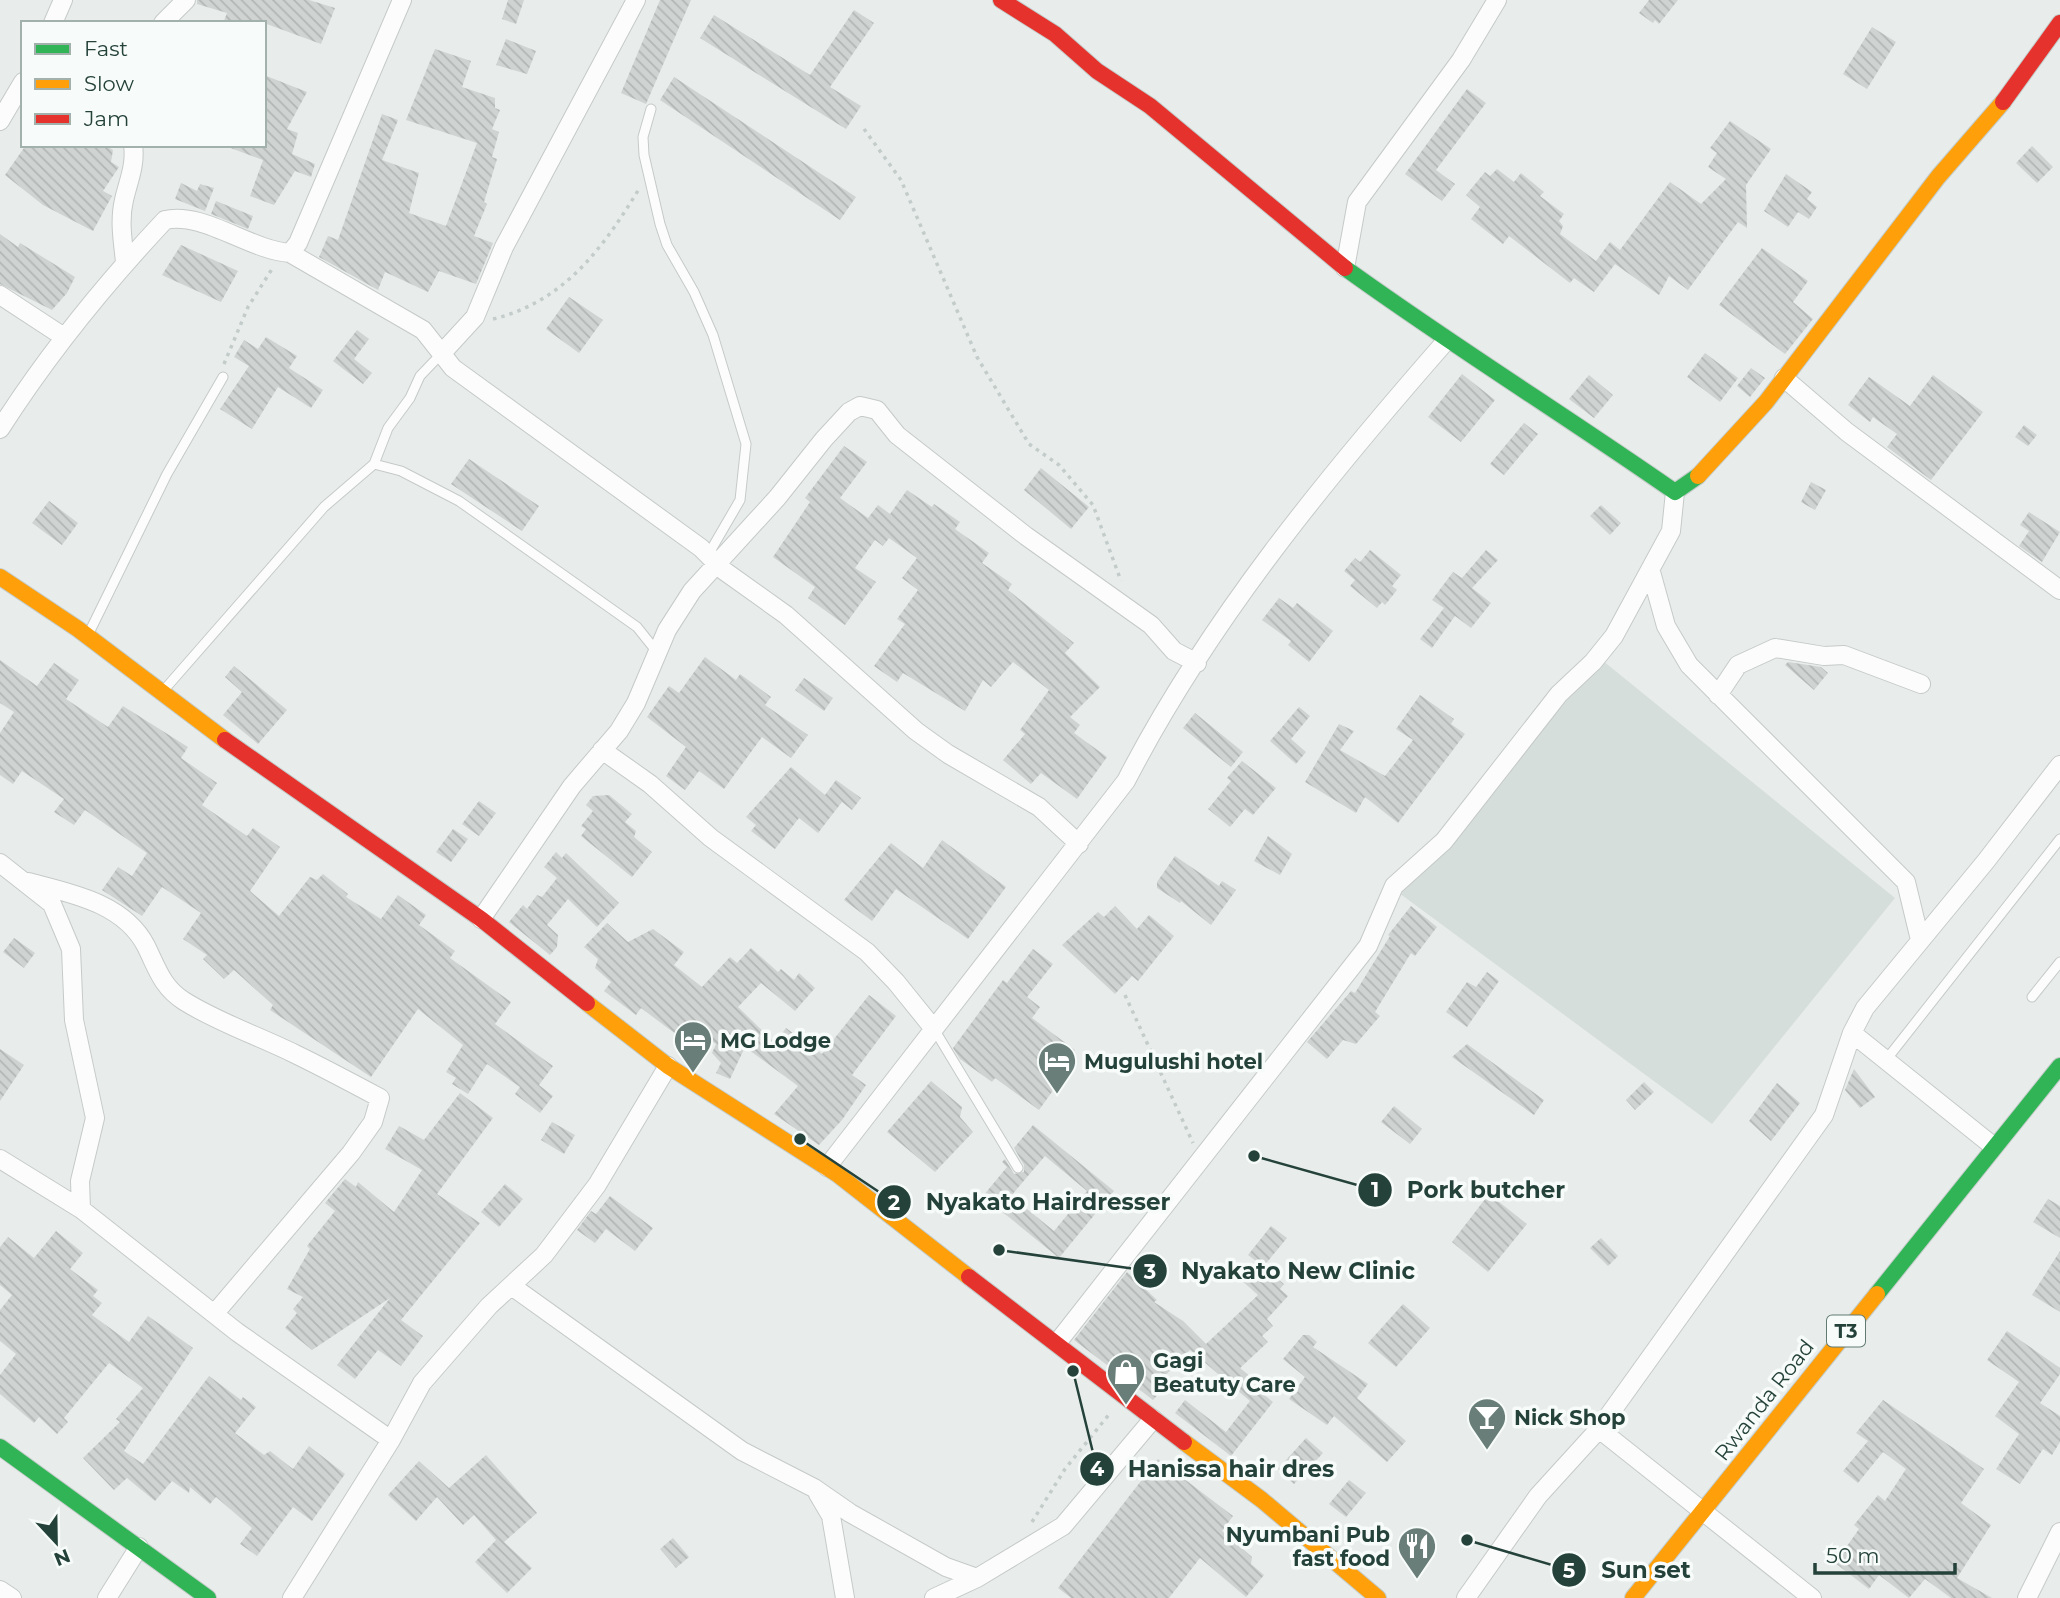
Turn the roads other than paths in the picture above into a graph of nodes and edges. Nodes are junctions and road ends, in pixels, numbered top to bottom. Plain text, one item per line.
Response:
1 (63, 0) edge
2 (186, 0) edge
3 (402, 0) edge
4 (636, 0) edge
5 (1001, 0) edge
6 (1497, 0) edge
7 (53, 21) edge
8 (165, 21) edge
9 (2060, 23) edge
10 (21, 85) edge
11 (651, 109) dead end
12 (3, 110) edge
13 (133, 147) edge
14 (290, 253) junction
15 (125, 262) junction
16 (1345, 268) junction
17 (0, 295) edge
18 (64, 337) junction
19 (1446, 341) junction
20 (442, 353) junction
21 (223, 377) road end
22 (1784, 378) junction
23 (0, 429) edge
24 (374, 464) junction
25 (1675, 492) junction
26 (712, 559) junction
27 (1651, 572) junction
28 (0, 577) edge
29 (2060, 590) edge
30 (87, 636) junction
31 (657, 652) junction
32 (1196, 663) junction
33 (1921, 684) dead end
34 (162, 693) junction
35 (1718, 695) junction
36 (602, 750) junction
37 (2060, 765) edge
38 (2060, 839) edge
39 (1079, 844) junction
40 (0, 863) edge
41 (28, 882) junction
42 (481, 919) junction
43 (1920, 940) junction
44 (2060, 962) edge
45 (2032, 997) dead end
46 (934, 1029) junction
47 (1852, 1033) junction
48 (1886, 1060) junction
49 (668, 1066) junction
50 (2060, 1066) edge
51 (1993, 1146) junction
52 (0, 1159) edge
53 (827, 1167) junction
54 (1018, 1168) dead end
55 (81, 1209) junction
56 (513, 1287) junction
57 (215, 1313) junction
58 (1057, 1343) junction
59 (1153, 1419) junction
60 (1599, 1429) junction
61 (391, 1440) junction
62 (0, 1447) edge
63 (814, 1488) junction
64 (1703, 1511) junction
65 (2060, 1532) edge
66 (139, 1547) junction
67 (976, 1578) junction
68 (0, 1590) edge
69 (12, 1598) edge
70 (107, 1598) edge
71 (208, 1598) edge
72 (292, 1598) edge
73 (845, 1598) edge
74 (934, 1598) edge
75 (1378, 1598) edge
76 (1466, 1598) edge
77 (1633, 1598) edge
78 (1812, 1598) edge
79 (2027, 1598) edge

1 - 7 street
2 - 8 street
3 - 14 street
4 - 20 street
5 - 16 main road
6 - 16 street
9 - 22 main road
10 - 12 street
11 - 26 lane
13 - 15 street
14 - 15 street
14 - 20 street
15 - 18 street
16 - 19 main road
17 - 18 street
18 - 23 street
19 - 25 main road
19 - 32 street
20 - 24 lane
20 - 26 street
21 - 30 lane
22 - 25 main road
22 - 29 street
24 - 31 lane
24 - 34 lane
25 - 27 street
26 - 31 street
26 - 32 street
26 - 39 street
27 - 35 street
27 - 58 street
28 - 30 main road
30 - 34 main road
31 - 36 street
32 - 39 street
33 - 35 street
34 - 42 main road
35 - 43 street
36 - 42 street
36 - 46 street
37 - 43 street
38 - 48 lane
39 - 46 street
40 - 41 street
41 - 55 street
41 - 57 street
42 - 49 main road
43 - 47 street
44 - 45 lane
46 - 53 street
46 - 54 lane
47 - 48 street
47 - 60 street
48 - 51 street
49 - 53 main road
49 - 56 street
50 - 51 main road, Rwanda Road / T3
51 - 64 main road, Rwanda Road / T3
52 - 55 street
53 - 58 main road
55 - 57 street
56 - 61 street
56 - 63 street
57 - 61 street
58 - 59 main road
59 - 67 street
59 - 75 main road
60 - 64 street
60 - 76 street
61 - 72 street
62 - 66 main road
63 - 67 street
63 - 73 street
64 - 77 main road, Rwanda Road / T3
64 - 78 street
65 - 79 street
66 - 70 street
66 - 71 main road
67 - 74 street
68 - 69 street

